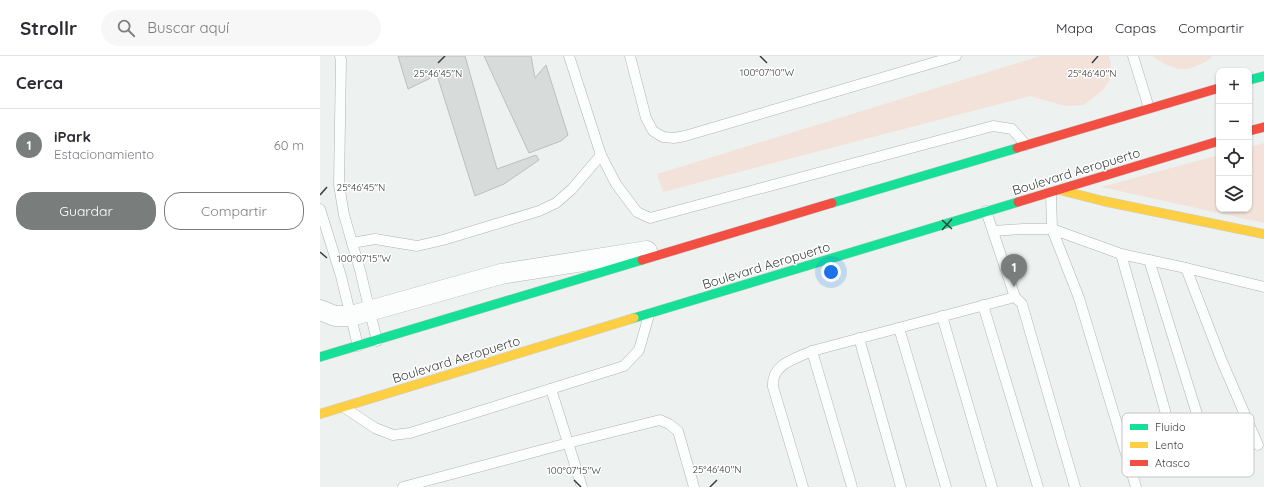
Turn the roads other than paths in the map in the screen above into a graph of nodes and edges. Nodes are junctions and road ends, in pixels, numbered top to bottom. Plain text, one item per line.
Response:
1 (340, 56) edge
2 (569, 56) edge
3 (630, 56) edge
4 (956, 56) edge
5 (1133, 56) edge
6 (1264, 76) edge
7 (1252, 79) edge
8 (1216, 89) edge
9 (1149, 108) junction
10 (1264, 127) edge
11 (1252, 130) edge
12 (1216, 142) edge
13 (1026, 145) junction
14 (602, 155) junction
15 (1056, 192) junction
16 (320, 209) edge
17 (986, 211) junction
18 (1052, 229) junction
19 (993, 231) junction
20 (1264, 234) edge
21 (705, 242) junction
22 (352, 243) junction
23 (1121, 254) junction
24 (1149, 260) junction
25 (1186, 268) junction
26 (1263, 289) edge
27 (1015, 296) junction
28 (984, 305) junction
29 (320, 310) edge
30 (360, 313) junction
31 (650, 314) junction
32 (942, 316) junction
33 (900, 328) junction
34 (859, 338) junction
35 (377, 340) junction
36 (358, 346) junction
37 (812, 351) junction
38 (320, 357) edge
39 (551, 389) junction
40 (343, 407) junction
41 (1165, 413) edge
42 (1197, 413) edge
43 (1244, 413) edge
44 (320, 414) edge
45 (1254, 436) edge
46 (1122, 441) edge
47 (568, 443) junction
48 (1258, 445) dead end
49 (1133, 477) edge
50 (403, 487) edge
51 (582, 487) edge
52 (694, 487) edge
53 (803, 487) edge
54 (852, 487) edge
55 (901, 487) edge
56 (946, 487) edge
57 (992, 487) edge
58 (1038, 487) edge
59 (1075, 487) edge
60 (1136, 487) edge

1 - 22 lane
2 - 14 lane
3 - 4 lane
5 - 9 lane
6 - 7 highway
8 - 9 highway
9 - 13 highway
10 - 11 highway
12 - 15 highway, Boulevard Aeropuerto
13 - 14 lane
13 - 21 highway
14 - 22 lane
15 - 17 highway, Boulevard Aeropuerto
15 - 18 lane
15 - 20 highway
16 - 30 lane
17 - 19 lane
17 - 31 highway, Boulevard Aeropuerto
18 - 19 lane
18 - 23 lane
18 - 46 lane
19 - 27 lane
21 - 30 street
21 - 35 highway
22 - 30 lane
23 - 24 lane
23 - 41 lane
24 - 25 lane
24 - 42 lane
25 - 26 lane
25 - 43 lane
27 - 28 lane
27 - 59 lane
28 - 32 lane
28 - 58 lane
29 - 30 street
30 - 35 lane
30 - 36 lane
31 - 39 lane
31 - 40 highway, Boulevard Aeropuerto
32 - 33 lane
32 - 57 lane
33 - 34 lane
33 - 56 lane
34 - 37 lane
34 - 55 lane
35 - 36 highway
36 - 38 highway
37 - 53 lane
37 - 54 lane
39 - 40 lane
39 - 47 lane
40 - 44 highway, Boulevard Aeropuerto
45 - 48 lane
47 - 50 lane
47 - 51 lane
47 - 52 lane
49 - 60 lane

